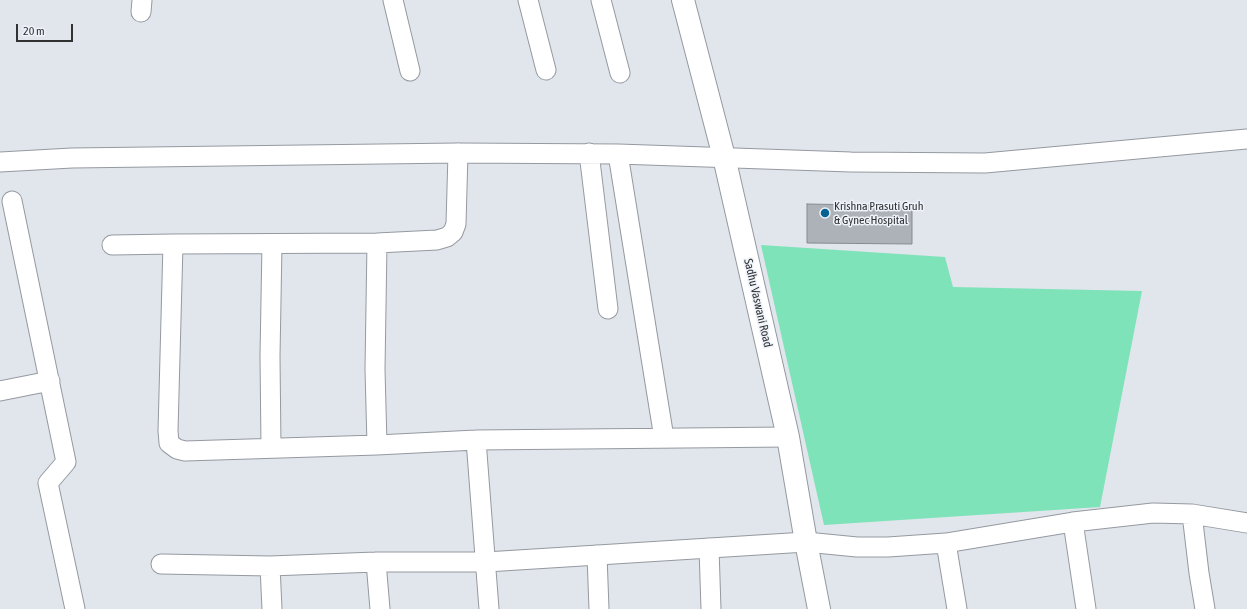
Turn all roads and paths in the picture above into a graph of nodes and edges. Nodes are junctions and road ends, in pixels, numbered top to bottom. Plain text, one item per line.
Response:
1 (393, 0) edge
2 (528, 0) edge
3 (601, 0) edge
4 (684, 0) edge
5 (546, 70) dead end
6 (410, 71) dead end
7 (620, 73) dead end
8 (1247, 139) edge
9 (458, 153) junction
10 (589, 154) junction
11 (618, 154) junction
12 (724, 157) junction
13 (0, 162) edge
14 (12, 202) dead end
15 (174, 244) junction
16 (272, 244) junction
17 (378, 244) junction
18 (112, 245) dead end
19 (608, 309) dead end
20 (50, 381) junction
21 (0, 391) edge
22 (788, 437) junction
23 (664, 438) junction
24 (476, 440) junction
25 (377, 445) junction
26 (271, 448) junction
27 (1192, 514) junction
28 (1073, 522) junction
29 (1247, 523) edge
30 (806, 542) junction
31 (946, 543) junction
32 (709, 548) junction
33 (597, 555) junction
34 (376, 562) junction
35 (486, 562) junction
36 (161, 564) dead end
37 (270, 566) junction
38 (75, 609) edge
39 (272, 609) edge
40 (380, 609) edge
41 (489, 609) edge
42 (599, 609) edge
43 (711, 609) edge
44 (819, 609) edge
45 (957, 609) edge
46 (1086, 609) edge
47 (1205, 609) edge

1 - 6 street
2 - 5 street
3 - 7 street
4 - 12 street, Sadhu Vaswani Road
8 - 12 street
9 - 10 street
9 - 13 street
9 - 17 street
10 - 11 street
10 - 19 street
11 - 12 street
11 - 23 street
12 - 22 street, Sadhu Vaswani Road
14 - 20 street
15 - 16 street
15 - 18 street
15 - 26 street
16 - 17 street
16 - 26 street
17 - 25 street
20 - 21 street
20 - 38 street
22 - 23 street
22 - 30 street, Sadhu Vaswani Road
23 - 24 street
24 - 25 street
24 - 35 street
25 - 26 street
27 - 28 street
27 - 29 street
27 - 47 street
28 - 31 street
28 - 46 street
30 - 31 street
30 - 32 street
30 - 44 street, Sadhu Vaswani Road
31 - 45 street
32 - 33 street
32 - 43 street
33 - 35 street
33 - 42 street
34 - 35 street
34 - 37 street
34 - 40 street
35 - 41 street
36 - 37 street
37 - 39 street

